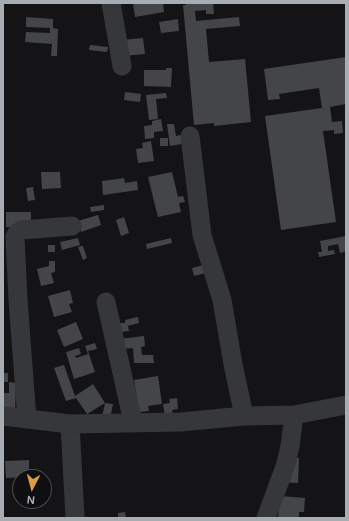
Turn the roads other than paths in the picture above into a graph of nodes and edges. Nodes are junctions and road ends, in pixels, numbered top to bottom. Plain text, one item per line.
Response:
1 (111, 3) edge
2 (122, 66) dead end
3 (190, 136) dead end
4 (72, 226) dead end
5 (106, 302) dead end
6 (346, 405) edge
7 (294, 414) junction
8 (3, 416) edge
9 (244, 416) junction
10 (27, 419) junction
11 (133, 422) junction
12 (70, 424) junction
13 (75, 518) edge
14 (266, 518) edge

1 - 2 street
3 - 9 street
4 - 10 street
5 - 11 street
6 - 7 street
7 - 9 street
7 - 14 street
8 - 10 street
9 - 11 street
10 - 12 street
11 - 12 street
12 - 13 street

